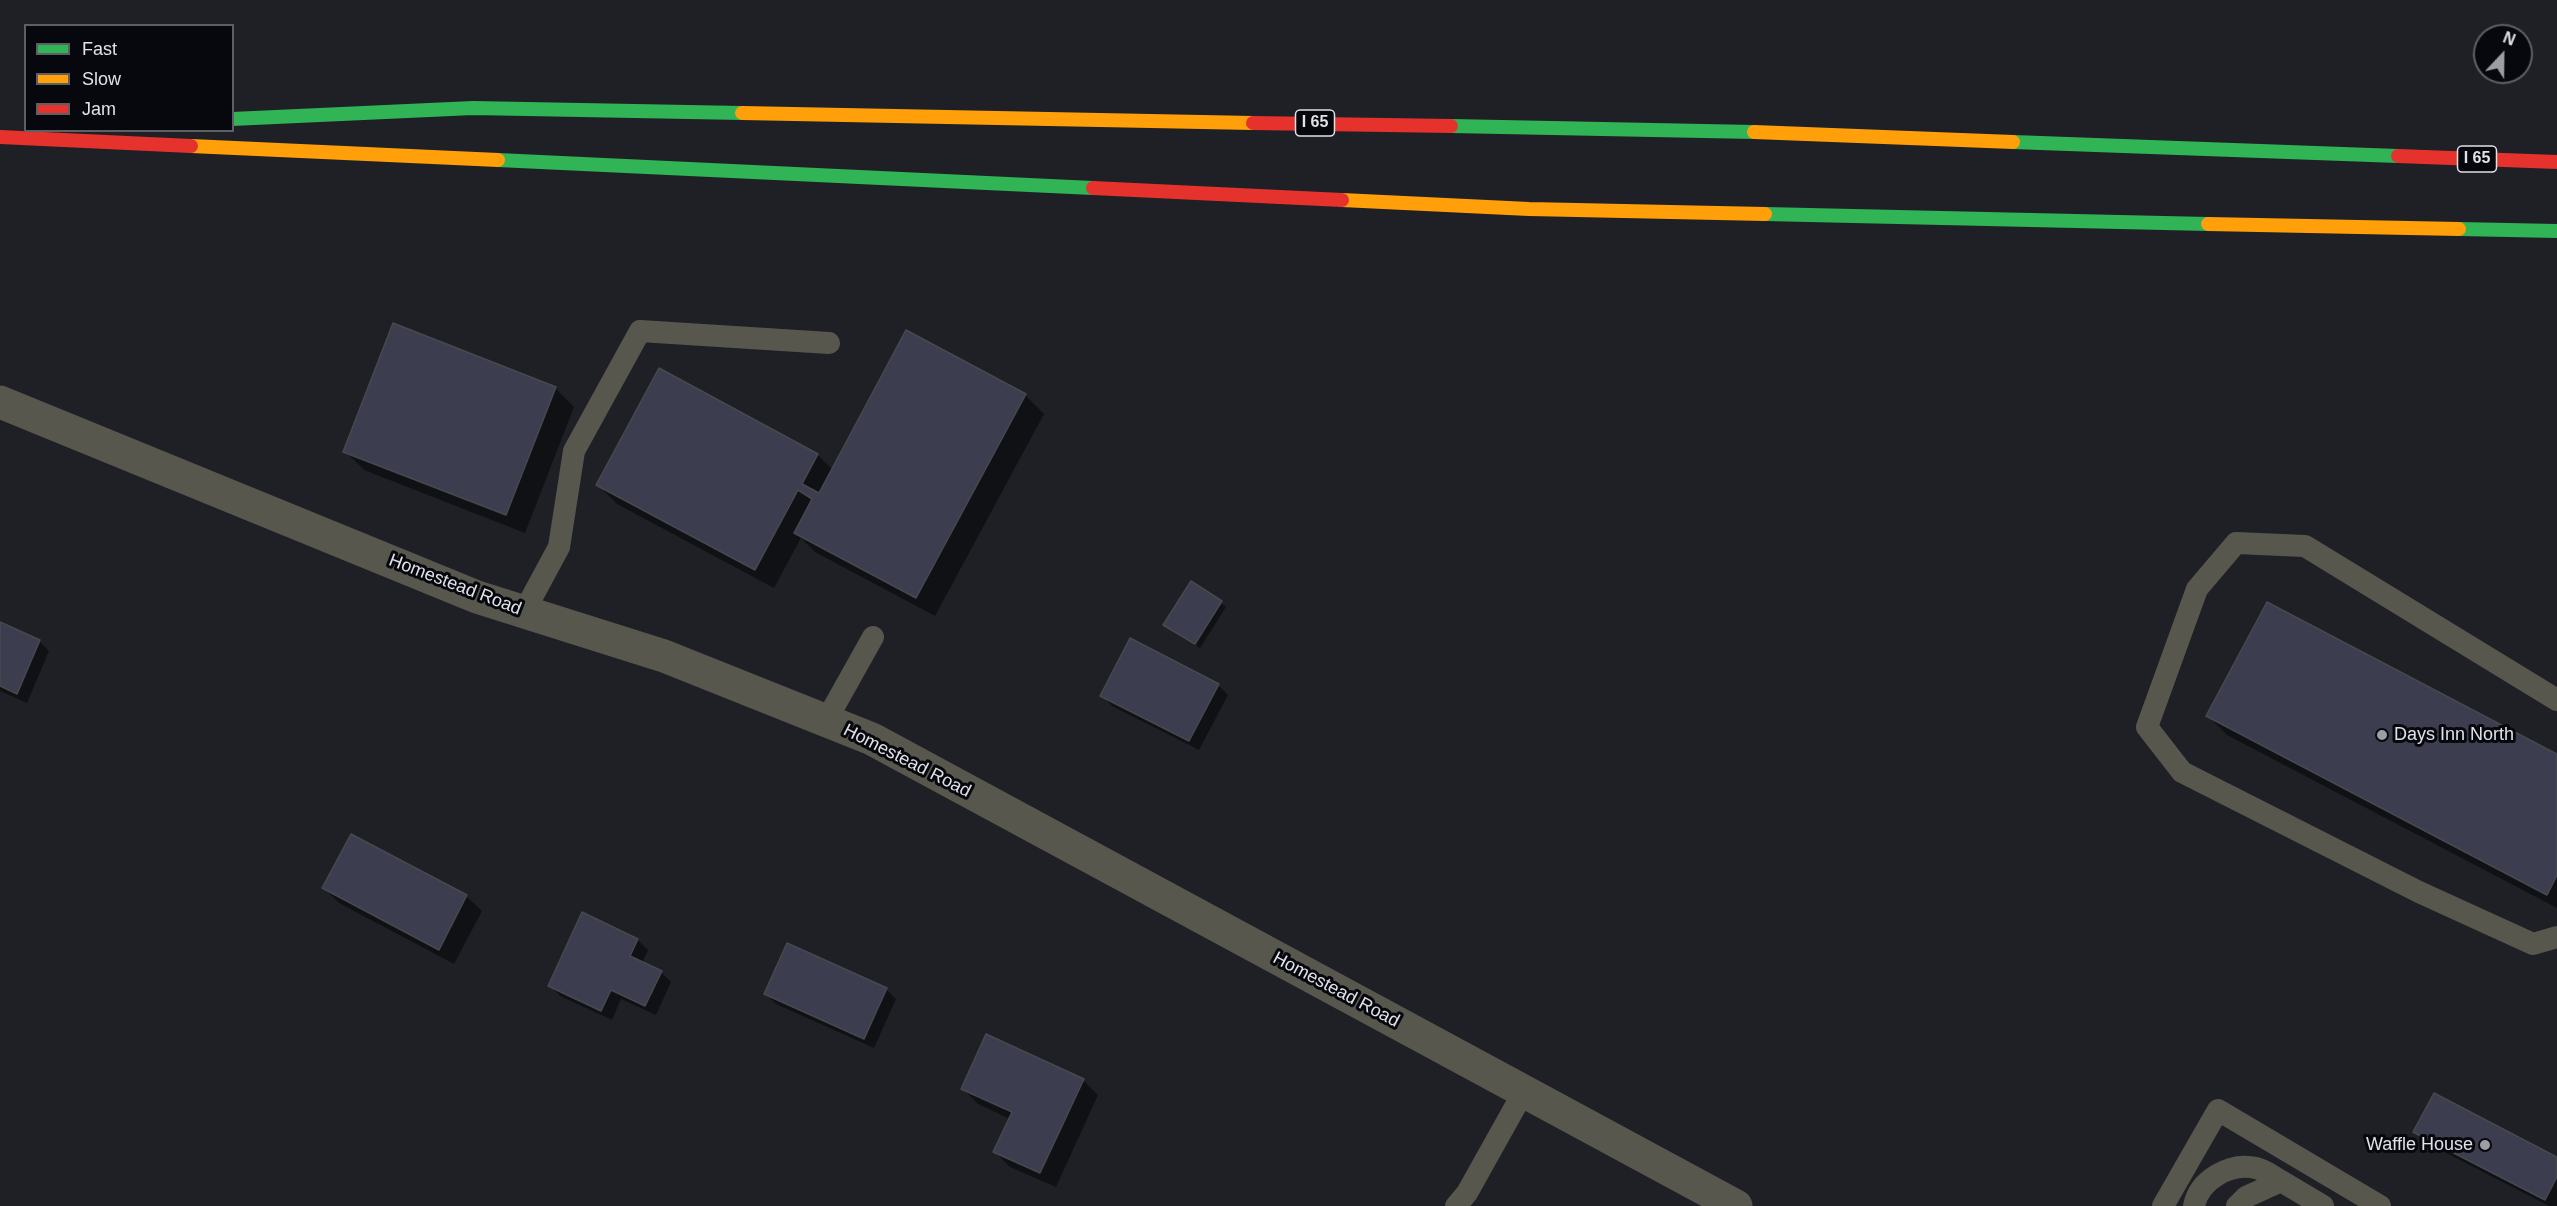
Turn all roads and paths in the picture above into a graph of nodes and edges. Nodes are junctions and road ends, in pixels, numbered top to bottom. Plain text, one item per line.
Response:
1 (234, 119) edge
2 (24, 128) edge
3 (0, 129) edge
4 (0, 137) edge
5 (2557, 162) edge
6 (2557, 231) edge
7 (829, 343) dead end
8 (0, 402) edge
9 (524, 612) junction
10 (873, 637) dead end
11 (2557, 700) edge
12 (826, 721) junction
13 (2557, 937) edge
14 (1524, 1091) junction
15 (2282, 1181) junction
16 (1456, 1206) edge
17 (1736, 1206) edge
18 (2163, 1206) edge
19 (2194, 1206) edge
20 (2237, 1206) edge
21 (2324, 1206) edge
22 (2380, 1206) edge

1 - 5 highway, I 65
2 - 3 highway
4 - 6 highway
7 - 9 lane
8 - 9 street, Homestead Road
9 - 12 street, Homestead Road
10 - 12 lane
11 - 13 lane
12 - 14 street, Homestead Road
14 - 16 lane
14 - 17 street, Homestead Road
15 - 19 lane
15 - 20 lane
15 - 21 lane
18 - 22 lane

